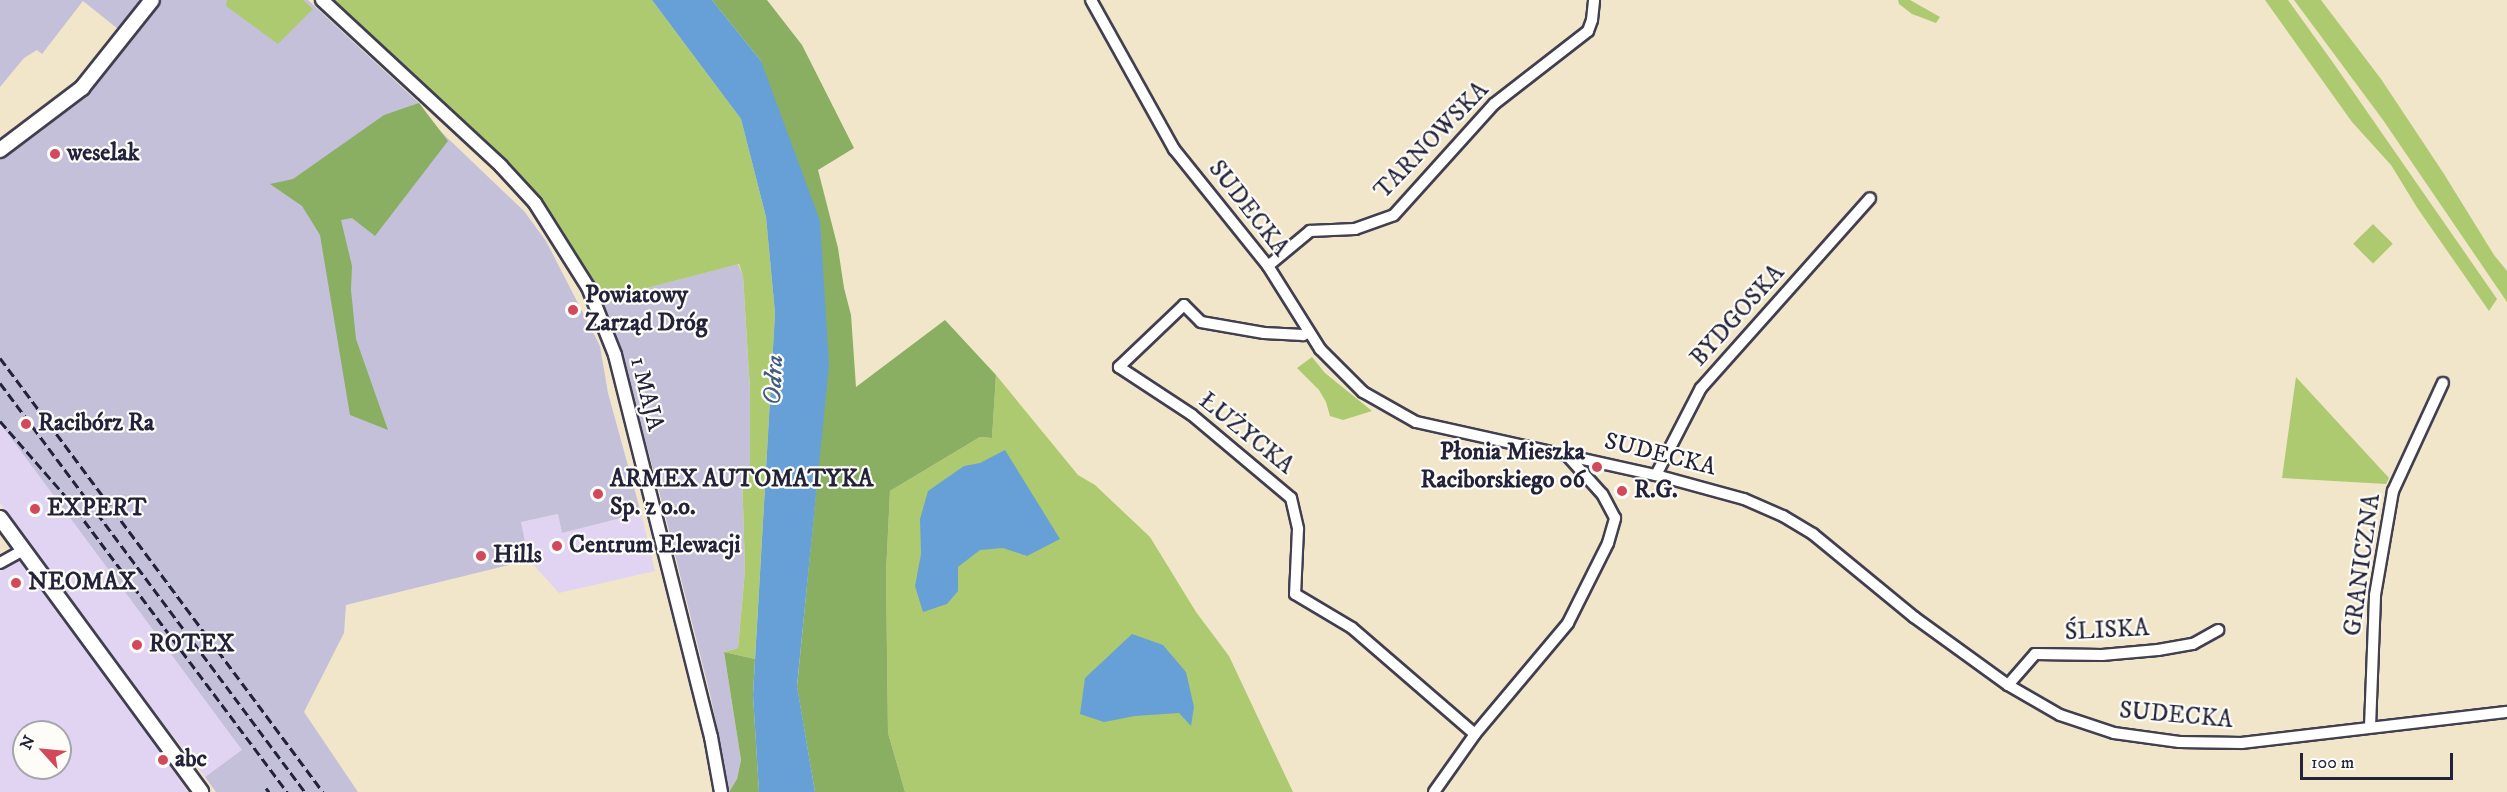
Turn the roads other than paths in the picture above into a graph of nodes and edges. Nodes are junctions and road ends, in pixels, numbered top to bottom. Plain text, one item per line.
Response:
1 (152, 0) edge
2 (322, 0) edge
3 (1091, 0) edge
4 (1594, 0) edge
5 (0, 150) edge
6 (1870, 198) dead end
7 (1268, 266) junction
8 (1309, 332) junction
9 (2443, 383) dead end
10 (1566, 454) junction
11 (1656, 475) junction
12 (0, 518) edge
13 (23, 550) junction
14 (0, 563) edge
15 (2218, 630) dead end
16 (2008, 685) junction
17 (2507, 712) edge
18 (2370, 727) junction
19 (1475, 734) junction
20 (201, 792) edge
21 (721, 792) edge
22 (1434, 792) edge

1 - 5 main road
2 - 21 street, 1 MAJA
3 - 7 street, SUDECKA
4 - 7 street, TARNOWSKA
6 - 11 street, BYDGOSKA
7 - 8 street, SUDECKA
8 - 10 street, SUDECKA
8 - 19 street, ŁUŻYCKA
9 - 18 street, GRANICZNA
10 - 11 street, SUDECKA
10 - 19 street
11 - 16 street, SUDECKA
12 - 13 main road
13 - 14 street
13 - 20 main road
15 - 16 street, ŚLISKA
16 - 18 street, SUDECKA
17 - 18 street, SUDECKA
19 - 22 street

